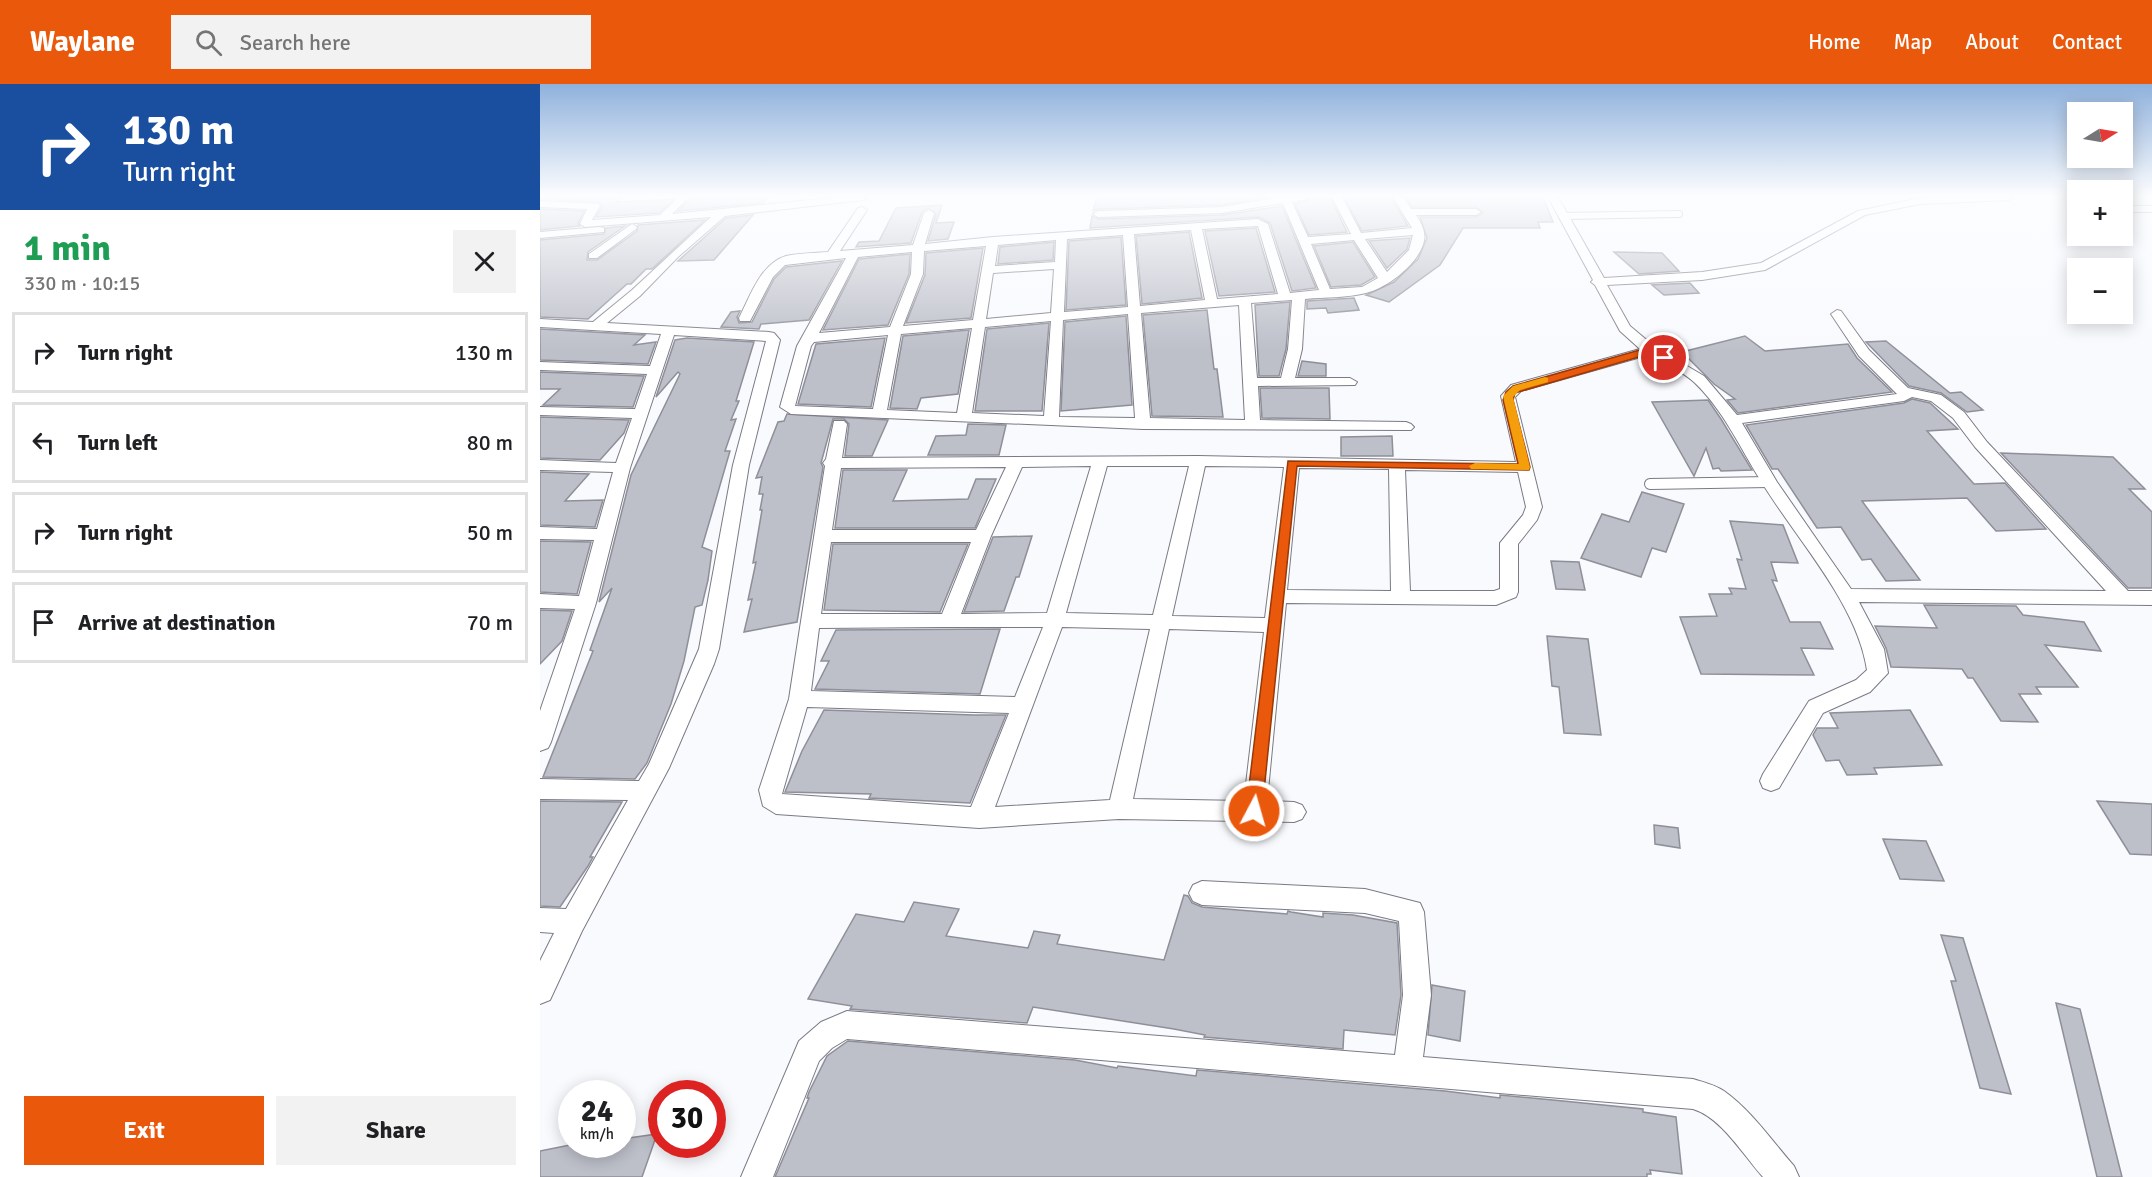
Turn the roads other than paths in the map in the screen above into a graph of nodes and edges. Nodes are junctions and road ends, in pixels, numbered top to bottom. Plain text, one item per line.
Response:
1 (604, 248) edge
2 (682, 248) edge
3 (836, 248) edge
4 (918, 248) joint
5 (992, 248) edge
6 (1061, 248) edge
7 (1130, 248) edge
8 (1201, 248) edge
9 (1270, 248) edge
10 (1307, 248) edge
11 (1365, 248) edge
12 (1416, 248) edge
13 (1579, 248) edge
14 (1798, 248) edge
15 (854, 253) junction
16 (593, 256) dead end
17 (831, 256) junction
18 (1059, 265) junction
19 (988, 270) junction
20 (1385, 279) junction
21 (1597, 282) junction
22 (1326, 293) junction
23 (1299, 295) junction
24 (1285, 296) junction
25 (1245, 300) junction
26 (1212, 303) junction
27 (1135, 309) junction
28 (1837, 314) dead end
29 (1058, 316) junction
30 (745, 318) dead end
31 (540, 323) edge
32 (980, 324) junction
33 (597, 325) junction
34 (669, 330) junction
35 (895, 331) junction
36 (810, 338) junction
37 (1650, 350) junction
38 (540, 366) edge
39 (657, 370) junction
40 (1250, 382) junction
41 (1289, 382) junction
42 (1350, 382) dead end
43 (1904, 392) junction
44 (540, 411) edge
45 (642, 414) junction
46 (879, 416) junction
47 (964, 416) junction
48 (1733, 420) junction
49 (1051, 421) junction
50 (1143, 423) junction
51 (839, 424) dead end
52 (1253, 424) junction
53 (1407, 427) dead end
54 (1198, 461) junction
55 (831, 463) junction
56 (1016, 463) junction
57 (1100, 463) junction
58 (1292, 463) junction
59 (540, 465) edge
60 (1397, 465) junction
61 (1525, 467) junction
62 (622, 468) junction
63 (1768, 482) junction
64 (1650, 484) dead end
65 (540, 533) edge
66 (606, 535) junction
67 (823, 536) junction
68 (982, 536) junction
69 (1846, 595) junction
70 (1277, 596) junction
71 (1401, 597) junction
72 (2123, 598) junction
73 (2152, 598) edge
74 (540, 601) edge
75 (587, 603) junction
76 (1055, 620) junction
77 (811, 621) junction
78 (948, 622) junction
79 (1161, 622) junction
80 (1275, 625) junction
81 (550, 687) edge
82 (799, 699) junction
83 (1022, 705) junction
84 (540, 742) edge
85 (1771, 781) dead end
86 (540, 789) edge
87 (645, 791) junction
88 (1119, 809) junction
89 (1254, 811) junction
90 (1294, 812) dead end
91 (979, 818) junction
92 (1202, 893) dead end
93 (540, 920) edge
94 (573, 922) junction
95 (540, 990) edge
96 (1406, 1072) junction
97 (757, 1177) edge
98 (1783, 1177) edge

1 - 16 street
2 - 33 street
3 - 17 street
4 - 15 street
4 - 35 street
5 - 19 street
6 - 18 street
7 - 27 street
8 - 26 street
9 - 24 street
10 - 22 street
11 - 20 street
12 - 20 street
13 - 21 street
14 - 21 street
15 - 17 street
15 - 36 street
17 - 30 street
18 - 19 street
18 - 29 street
19 - 32 street
20 - 22 street
21 - 37 street
22 - 23 street
23 - 24 street
23 - 41 street
24 - 25 street
25 - 26 street
25 - 40 street
26 - 27 street
27 - 29 street
27 - 50 street
28 - 43 street
29 - 32 street
29 - 49 street
31 - 33 street
32 - 35 street
32 - 47 street
33 - 34 street
34 - 39 street
34 - 87 street
35 - 36 street
35 - 46 street
36 - 46 street
37 - 48 street
37 - 61 street
38 - 39 street
39 - 45 street
40 - 41 street
40 - 52 street
41 - 42 street
43 - 48 street
43 - 72 street
44 - 45 street
45 - 62 street
46 - 47 street
47 - 49 street
48 - 63 street
49 - 50 street
50 - 52 street
51 - 55 street
52 - 53 street
54 - 57 street
54 - 58 street
54 - 79 street
55 - 56 street
55 - 67 street
56 - 57 street
56 - 68 street
57 - 76 street
58 - 60 street
58 - 70 street
59 - 62 street
60 - 61 street
60 - 71 street
61 - 71 street
62 - 66 street
63 - 64 lane
63 - 69 street
65 - 66 street
66 - 75 street
67 - 68 street
67 - 77 street
68 - 78 street
69 - 72 street
69 - 85 street
70 - 71 street
70 - 80 street
72 - 73 street
74 - 75 street
75 - 81 street
76 - 78 street
76 - 79 street
76 - 83 street
77 - 78 street
77 - 82 street
79 - 80 street
79 - 88 street
80 - 89 street
81 - 84 street
82 - 83 street
82 - 91 street
83 - 91 street
86 - 87 street
87 - 94 street
88 - 89 street
88 - 91 street
89 - 90 street
92 - 96 street
93 - 94 street
94 - 95 street
96 - 97 street
96 - 98 street

